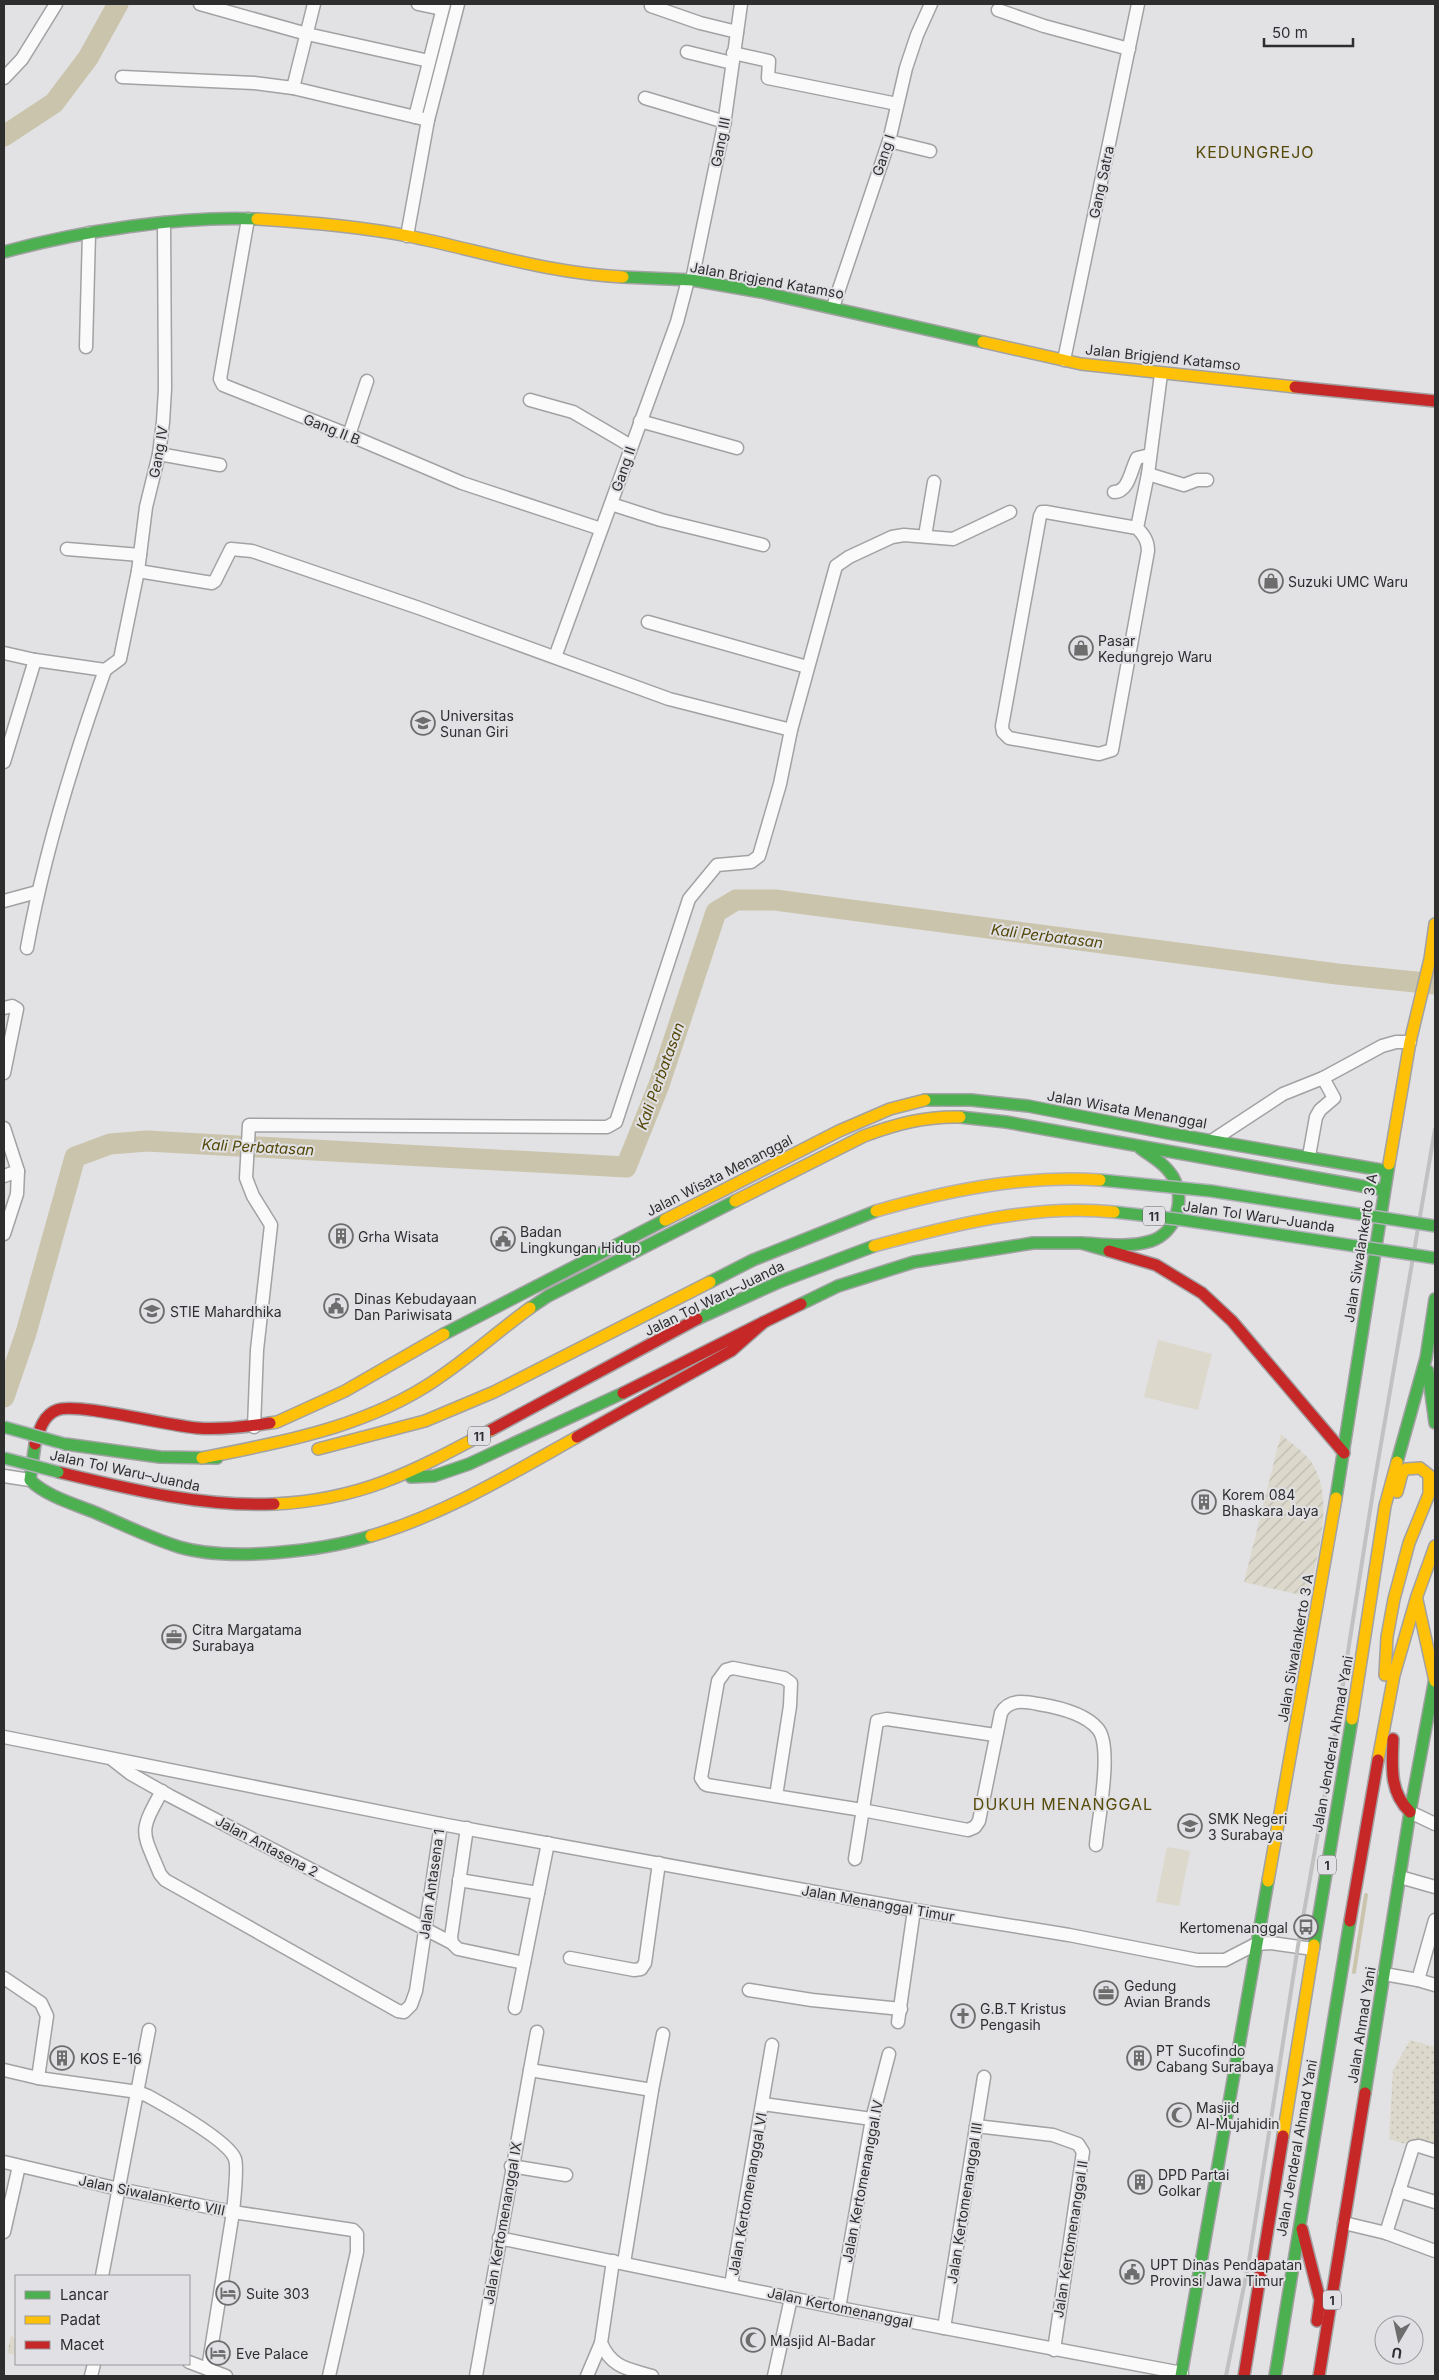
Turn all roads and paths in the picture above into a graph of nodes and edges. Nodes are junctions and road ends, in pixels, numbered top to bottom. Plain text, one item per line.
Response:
1 (46, 4) edge
2 (56, 4) edge
3 (200, 4) edge
4 (314, 4) edge
5 (418, 4) edge
6 (458, 4) edge
7 (741, 4) edge
8 (931, 4) edge
9 (1136, 4) edge
10 (651, 6) dead end
11 (443, 7) edge
12 (998, 10) dead end
13 (46, 20) junction
14 (737, 32) junction
15 (307, 34) junction
16 (1129, 49) junction
17 (687, 52) dead end
18 (733, 58) junction
19 (429, 61) junction
20 (122, 77) dead end
21 (4, 78) edge
22 (293, 88) junction
23 (645, 98) dead end
24 (898, 104) junction
25 (415, 117) junction
26 (428, 120) junction
27 (725, 122) junction
28 (889, 141) junction
29 (930, 150) dead end
30 (248, 219) junction
31 (164, 223) junction
32 (89, 233) junction
33 (407, 236) junction
34 (4, 252) edge
35 (690, 280) junction
36 (833, 306) junction
37 (86, 347) dead end
38 (1064, 360) junction
39 (1161, 374) junction
40 (367, 381) dead end
41 (530, 400) dead end
42 (1435, 401) edge
43 (640, 421) junction
44 (349, 435) junction
45 (631, 446) junction
46 (736, 448) dead end
47 (159, 454) junction
48 (1150, 455) junction
49 (220, 465) dead end
50 (1148, 474) junction
51 (1207, 480) dead end
52 (934, 482) dead end
53 (1114, 492) dead end
54 (611, 504) junction
55 (1010, 512) dead end
56 (1137, 528) junction
57 (601, 529) junction
58 (925, 536) junction
59 (763, 544) dead end
60 (67, 549) dead end
61 (140, 555) junction
62 (138, 570) junction
63 (648, 622) dead end
64 (4, 653) edge
65 (555, 658) junction
66 (35, 660) junction
67 (808, 667) junction
68 (105, 670) junction
69 (791, 730) junction
70 (8, 732) edge
71 (4, 762) edge
72 (37, 892) junction
73 (4, 901) edge
74 (1435, 924) edge
75 (27, 948) dead end
76 (4, 1008) edge
77 (1410, 1042) junction
78 (4, 1073) edge
79 (1323, 1078) junction
80 (4, 1128) edge
81 (1213, 1140) junction
82 (1128, 1143) junction
83 (1308, 1156) junction
84 (1387, 1171) junction
85 (18, 1172) junction
86 (4, 1176) edge
87 (1384, 1190) junction
88 (1435, 1226) edge
89 (4, 1234) edge
90 (1081, 1242) junction
91 (1435, 1258) edge
92 (1435, 1299) edge
93 (764, 1322) junction
94 (1426, 1358) junction
95 (1435, 1423) edge
96 (4, 1427) edge
97 (254, 1427) junction
98 (307, 1451) dead end
99 (1344, 1453) junction
100 (278, 1454) dead end
101 (4, 1458) edge
102 (202, 1458) junction
103 (4, 1476) edge
104 (399, 1477) junction
105 (30, 1480) junction
106 (1435, 1546) edge
107 (1377, 1567) junction
108 (1416, 1596) junction
109 (1394, 1674) junction
110 (1435, 1680) edge
111 (1388, 1707) junction
112 (996, 1735) junction
113 (4, 1737) edge
114 (111, 1758) junction
115 (162, 1791) junction
116 (776, 1796) junction
117 (862, 1810) junction
118 (1410, 1812) junction
119 (441, 1824) junction
120 (1435, 1824) edge
121 (468, 1828) junction
122 (548, 1843) junction
123 (1096, 1845) dead end
124 (855, 1859) dead end
125 (659, 1863) junction
126 (1400, 1877) junction
127 (460, 1880) junction
128 (1435, 1887) edge
129 (538, 1893) junction
130 (914, 1910) junction
131 (1435, 1920) edge
132 (426, 1929) junction
133 (452, 1943) junction
134 (1256, 1944) junction
135 (1312, 1949) junction
136 (570, 1958) dead end
137 (524, 1963) junction
138 (1384, 1974) junction
139 (4, 1978) edge
140 (1418, 1980) junction
141 (1435, 1985) edge
142 (749, 1990) dead end
143 (515, 2008) dead end
144 (901, 2009) junction
145 (898, 2022) dead end
146 (149, 2030) dead end
147 (537, 2032) dead end
148 (663, 2034) dead end
149 (772, 2045) dead end
150 (889, 2054) dead end
151 (4, 2070) edge
152 (530, 2070) junction
153 (984, 2077) dead end
154 (38, 2078) junction
155 (652, 2090) junction
156 (138, 2092) junction
157 (763, 2104) junction
158 (872, 2119) junction
159 (976, 2126) junction
160 (1435, 2151) edge
161 (4, 2162) edge
162 (19, 2166) junction
163 (511, 2166) junction
164 (566, 2175) dead end
165 (119, 2189) junction
166 (1399, 2191) junction
167 (1435, 2202) edge
168 (233, 2212) junction
169 (1299, 2220) junction
170 (1344, 2223) junction
171 (4, 2232) edge
172 (1386, 2233) junction
173 (499, 2238) junction
174 (1435, 2251) edge
175 (619, 2262) junction
176 (102, 2275) edge
177 (731, 2284) junction
178 (791, 2298) junction
179 (839, 2308) junction
180 (944, 2328) junction
181 (602, 2343) junction
182 (1054, 2350) junction
183 (190, 2362) edge
184 (208, 2369) junction
185 (1181, 2375) edge
186 (226, 2376) edge
187 (329, 2376) edge
188 (476, 2376) edge
189 (587, 2376) edge
190 (652, 2376) edge
191 (774, 2376) edge
192 (1244, 2376) edge
193 (1275, 2376) edge
194 (1309, 2376) edge
195 (1319, 2376) edge

1 - 13 street
2 - 13 street
3 - 15 street
4 - 15 street
5 - 11 street
6 - 26 street
7 - 14 street, Gang III
8 - 24 street, Gang I
9 - 16 street, Gang Satra
10 - 14 street
11 - 19 street
12 - 16 street
13 - 21 street
14 - 18 street, Gang III
15 - 19 street
15 - 22 street
16 - 38 street, Gang Satra
17 - 18 street
18 - 24 street
18 - 27 street, Gang III
19 - 25 street
20 - 22 street
22 - 25 street
23 - 27 street
24 - 28 street, Gang I
25 - 26 street
26 - 33 street
27 - 35 street, Gang III
28 - 29 street
28 - 36 street, Gang I
30 - 31 main road, Jalan Brigjend Katamso
30 - 33 main road, Jalan Brigjend Katamso
30 - 44 street, Gang II B
31 - 32 main road, Jalan Brigjend Katamso
31 - 47 street, Gang IV
32 - 34 main road, Jalan Brigjend Katamso
32 - 37 street
33 - 35 main road, Jalan Brigjend Katamso
35 - 36 main road, Jalan Brigjend Katamso
35 - 43 street, Gang II
36 - 38 main road, Jalan Brigjend Katamso
38 - 39 main road, Jalan Brigjend Katamso
39 - 42 main road, Jalan Brigjend Katamso
39 - 48 street
40 - 44 street
41 - 45 street
43 - 45 street, Gang II
43 - 46 street
44 - 57 street, Gang II B
45 - 54 street, Gang II
47 - 49 street
47 - 61 street, Gang IV
48 - 50 street
48 - 53 street
50 - 51 street
50 - 56 street
52 - 58 street
54 - 57 street, Gang II
54 - 59 street
55 - 58 street
56 - 56 street
57 - 65 street, Gang II
58 - 67 street
60 - 61 street
61 - 62 street, Gang IV
62 - 65 street
62 - 68 street, Gang IV
63 - 67 street
64 - 66 street
65 - 69 street
66 - 68 street
66 - 70 street
67 - 69 street
68 - 72 street
69 - 97 street
70 - 71 street
72 - 73 street
72 - 75 street
74 - 77 main road, Jalan Siwalankerto 3 A
76 - 78 street
77 - 79 street
77 - 84 main road, Jalan Siwalankerto 3 A
79 - 81 street
79 - 83 street
80 - 85 street
81 - 83 main road, Jalan Wisata Menanggal
81 - 97 main road, Jalan Wisata Menanggal
82 - 87 main road
82 - 90 main road
82 - 102 main road
83 - 84 main road, Jalan Wisata Menanggal
84 - 87 main road, Jalan Siwalankerto 3 A
85 - 86 street
85 - 89 street
87 - 99 main road, Jalan Siwalankerto 3 A
88 - 98 main road, Jalan Tol Waru–Juanda, bridge
90 - 93 main road
90 - 99 main road
91 - 104 main road, Jalan Tol Waru–Juanda / 11, bridge
92 - 94 main road, 1
93 - 104 main road
93 - 105 main road
94 - 95 main road, 1
94 - 107 main road, Jalan Jenderal Ahmad Yani / 1
96 - 102 main road, Jalan Tol Waru–Juanda, bridge
97 - 105 main road, Jalan Wisata Menanggal
99 - 134 main road, Jalan Siwalankerto 3 A
100 - 102 main road, Jalan Tol Waru–Juanda
101 - 104 main road, Jalan Tol Waru–Juanda / 11, bridge
103 - 105 street
106 - 108 main road, Jalan Jenderal Ahmad Yani
107 - 111 main road
107 - 135 main road, Jalan Jenderal Ahmad Yani / 1
108 - 109 main road, Jalan Jenderal Ahmad Yani
108 - 110 main road
109 - 111 main road, Jalan Jenderal Ahmad Yani
109 - 118 main road
110 - 118 main road, Jalan Ahmad Yani / 1
111 - 169 main road, Jalan Jenderal Ahmad Yani
112 - 117 street
112 - 117 street
112 - 123 street
113 - 114 street, Jalan Antasena 1
114 - 115 street, Jalan Antasena 2
114 - 119 street, Jalan Antasena 1
115 - 132 street, Jalan Antasena 2
115 - 132 street, Jalan Antasena 1
116 - 116 street
116 - 117 street
117 - 124 street
118 - 120 street
118 - 126 main road, Jalan Ahmad Yani / 1
119 - 121 street, Jalan Menanggal Timur
119 - 132 street, Jalan Antasena 1
121 - 122 street, Jalan Menanggal Timur
121 - 127 street
122 - 125 street, Jalan Menanggal Timur
122 - 129 street
125 - 130 street, Jalan Menanggal Timur
125 - 136 street
126 - 128 street
126 - 138 main road, Jalan Ahmad Yani / 1
127 - 129 street
127 - 133 street
129 - 137 street
130 - 134 street, Jalan Menanggal Timur
130 - 144 street
131 - 140 street
132 - 133 street, Jalan Antasena 2
133 - 137 street, Jalan Antasena 2
134 - 135 street, Jalan Menanggal Timur
134 - 185 main road, Jalan Siwalankerto 3 A
135 - 192 main road, Jalan Jenderal Ahmad Yani / 1
137 - 143 street
138 - 140 street
138 - 170 main road, Jalan Ahmad Yani / 1
139 - 154 street
140 - 141 street
142 - 144 street
144 - 145 street
146 - 156 street
147 - 152 street, Jalan Kertomenanggal IX
148 - 155 street
149 - 157 street, Jalan Kertomenanggal VI
150 - 158 street, Jalan Kertomenanggal IV
151 - 154 street
152 - 155 street
152 - 163 street, Jalan Kertomenanggal IX
153 - 159 street, Jalan Kertomenanggal III
154 - 156 street
155 - 175 street
156 - 165 street
156 - 168 street
157 - 158 street, Jalan Kertomenanggal VI
157 - 177 street, Jalan Kertomenanggal VI
158 - 179 street, Jalan Kertomenanggal IV
159 - 180 street, Jalan Kertomenanggal III
159 - 182 street, Jalan Kertomenanggal II
160 - 166 street
161 - 162 street, Jalan Siwalankerto VIII
162 - 165 street, Jalan Siwalankerto VIII
162 - 171 street
163 - 164 street
163 - 173 street, Jalan Kertomenanggal IX
165 - 168 street, Jalan Siwalankerto VIII
165 - 176 street
166 - 167 street
166 - 172 street
168 - 184 street, Jalan Siwalankerto VIII
168 - 187 street
169 - 193 main road, Jalan Jenderal Ahmad Yani
169 - 194 main road
170 - 172 street
170 - 195 main road, Jalan Ahmad Yani / 1
172 - 174 street
173 - 175 street, Jalan Kertomenanggal
173 - 188 street, Jalan Kertomenanggal IX
175 - 177 street, Jalan Kertomenanggal
175 - 181 street
177 - 178 street, Jalan Kertomenanggal
178 - 179 street, Jalan Kertomenanggal
178 - 191 street
179 - 180 street, Jalan Kertomenanggal
180 - 182 street, Jalan Kertomenanggal
181 - 189 street
181 - 190 street
182 - 185 street, Jalan Kertomenanggal
183 - 184 street
184 - 186 street

